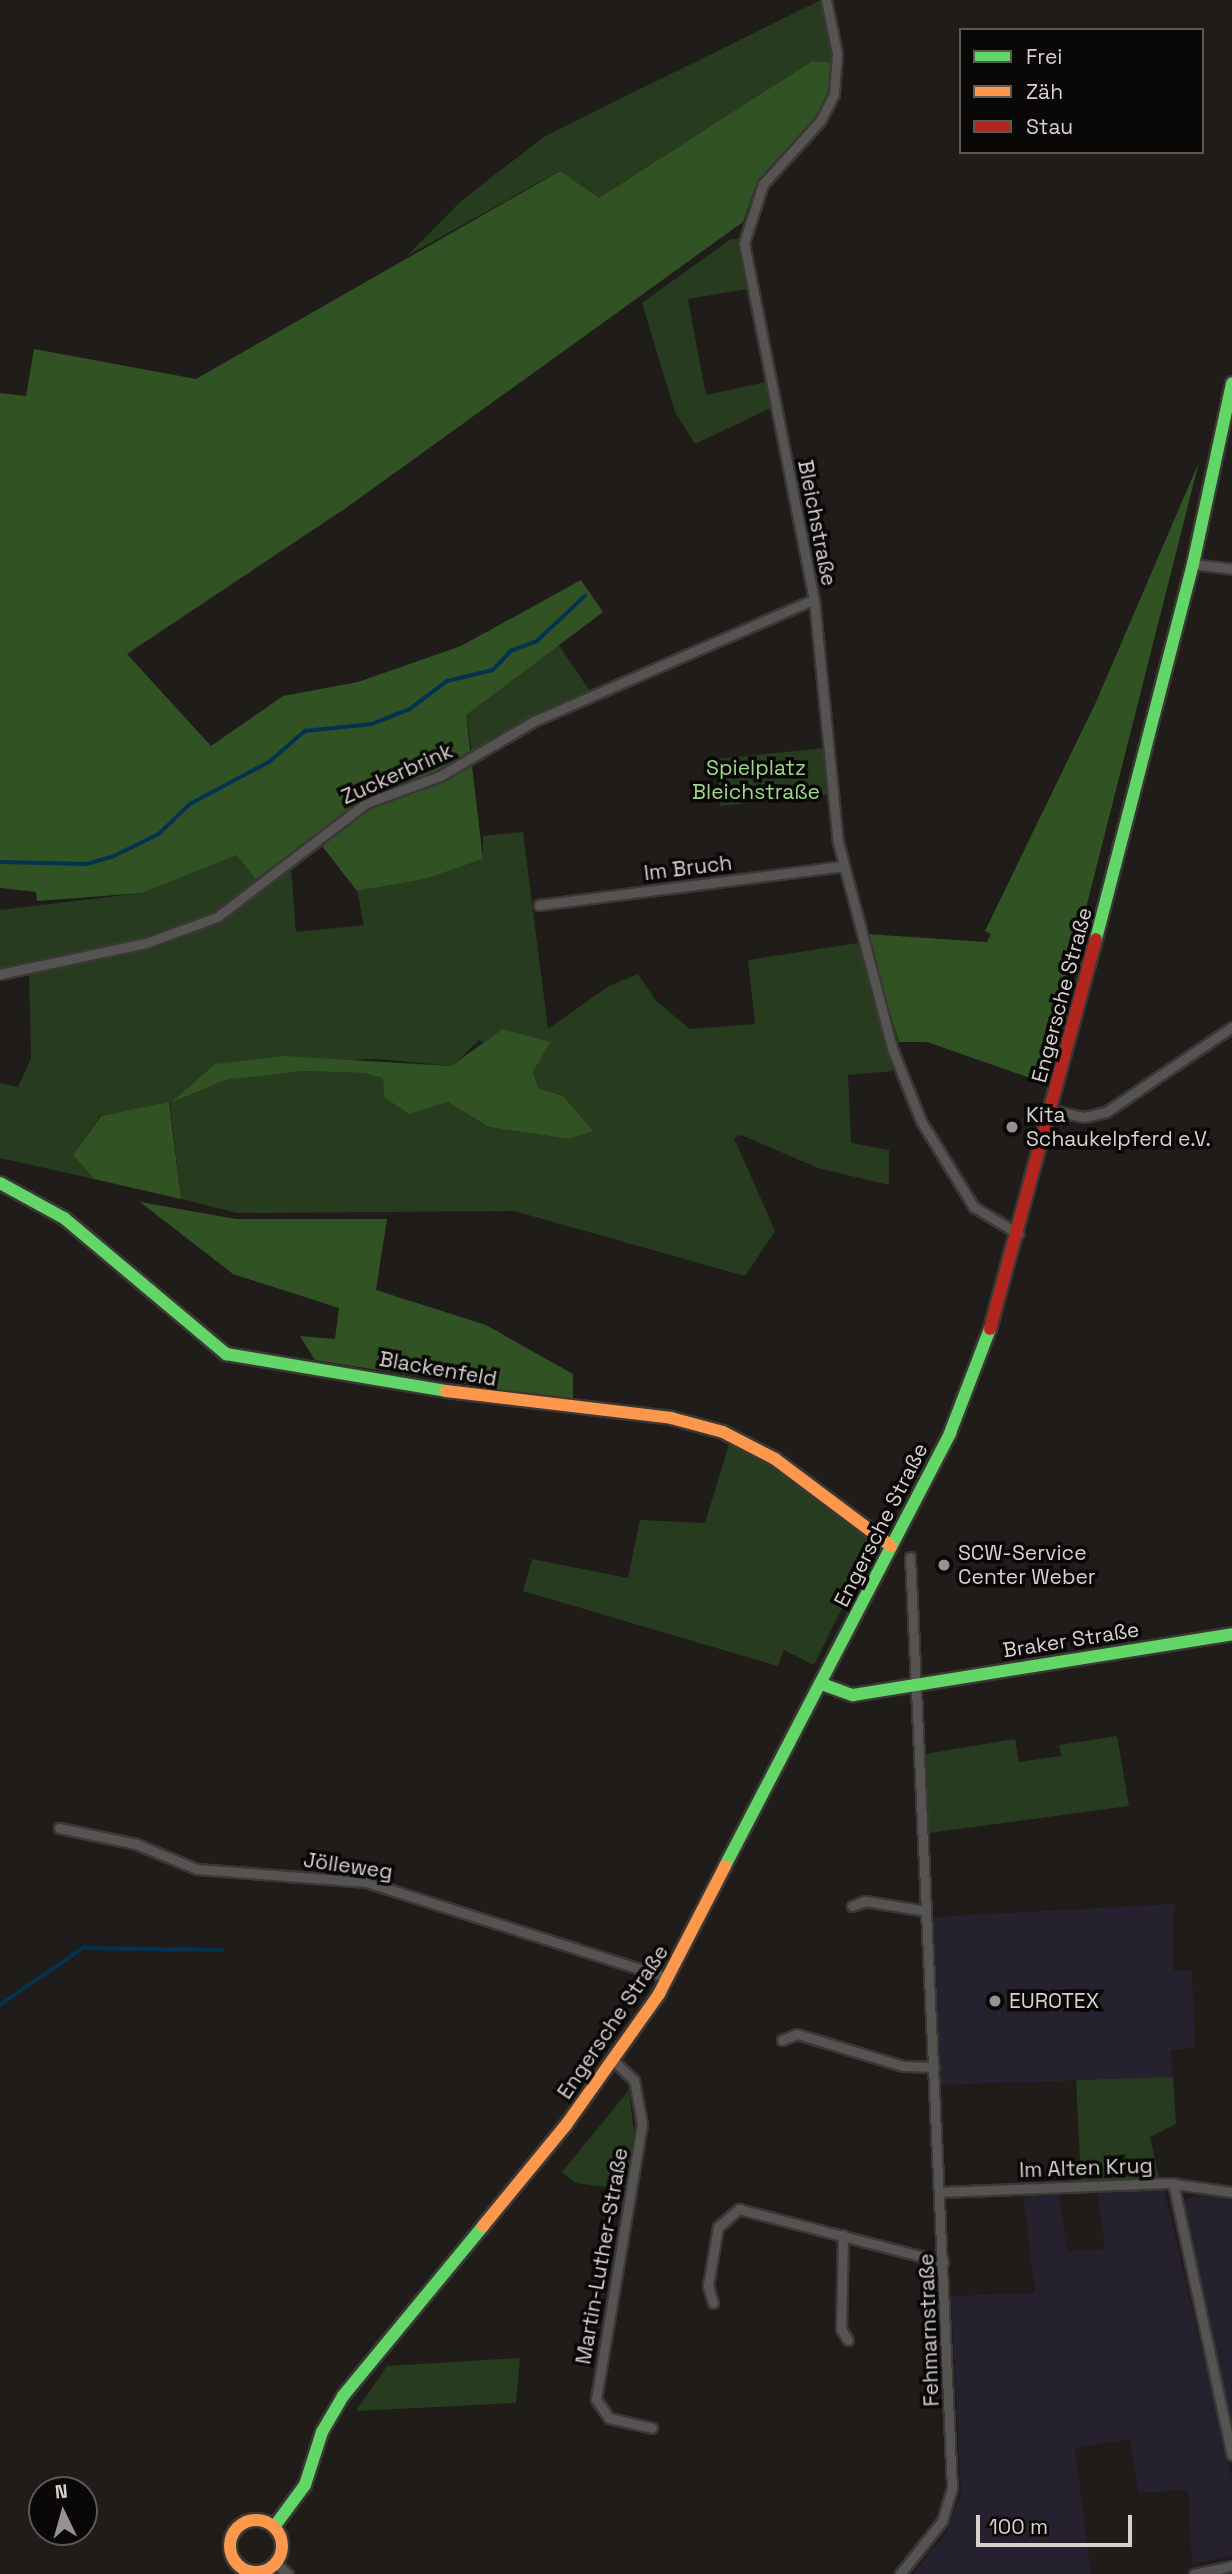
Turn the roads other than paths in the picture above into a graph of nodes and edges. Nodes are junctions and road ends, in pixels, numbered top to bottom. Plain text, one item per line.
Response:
1 (826, 0) edge
2 (1232, 383) edge
3 (1193, 565) junction
4 (1232, 569) edge
5 (814, 599) junction
6 (843, 866) junction
7 (539, 905) dead end
8 (0, 974) edge
9 (1232, 1027) edge
10 (1051, 1110) junction
11 (0, 1183) edge
12 (1019, 1234) junction
13 (891, 1546) junction
14 (910, 1557) dead end
15 (1232, 1633) edge
16 (822, 1684) junction
17 (915, 1685) junction
18 (59, 1828) dead end
19 (852, 1906) dead end
20 (926, 1912) junction
21 (668, 1978) junction
22 (782, 2040) dead end
23 (614, 2061) junction
24 (934, 2067) junction
25 (1173, 2183) junction
26 (940, 2192) junction
27 (1232, 2192) edge
28 (843, 2235) junction
29 (943, 2262) junction
30 (713, 2303) dead end
31 (848, 2340) dead end
32 (652, 2428) dead end
33 (1232, 2455) edge
34 (274, 2527) junction
35 (275, 2563) junction
36 (1232, 2566) edge
37 (235, 2570) edge
38 (288, 2574) edge
39 (900, 2574) edge
40 (1194, 2574) edge

1 - 5 street, Bleichstraße
2 - 3 main road, Engersche Straße
3 - 4 street
3 - 10 main road, Engersche Straße
5 - 6 street, Bleichstraße
5 - 8 street, Zuckerbrink
6 - 7 street, Im Bruch
6 - 12 street, Bleichstraße
9 - 10 street
10 - 12 main road, Engersche Straße
11 - 13 main road, Blackenfeld
12 - 13 main road, Engersche Straße
13 - 16 main road, Engersche Straße
14 - 17 street
15 - 17 main road, Braker Straße
16 - 17 main road, Braker Straße
16 - 21 main road, Engersche Straße
17 - 20 street, Fehmarnstraße
18 - 21 street, Jölleweg
19 - 20 street
20 - 24 street, Fehmarnstraße
21 - 23 main road, Engersche Straße
22 - 24 street
23 - 32 street, Martin-Luther-Straße
23 - 34 main road, Engersche Straße
24 - 26 street, Fehmarnstraße
25 - 26 street, Im Alten Krug
25 - 27 street, Im Alten Krug
25 - 33 street
26 - 29 street, Fehmarnstraße
28 - 29 street
28 - 30 street
28 - 31 street
29 - 39 street, Fehmarnstraße
34 - 35 main road
34 - 37 main road
35 - 37 main road
35 - 38 street
36 - 40 street

